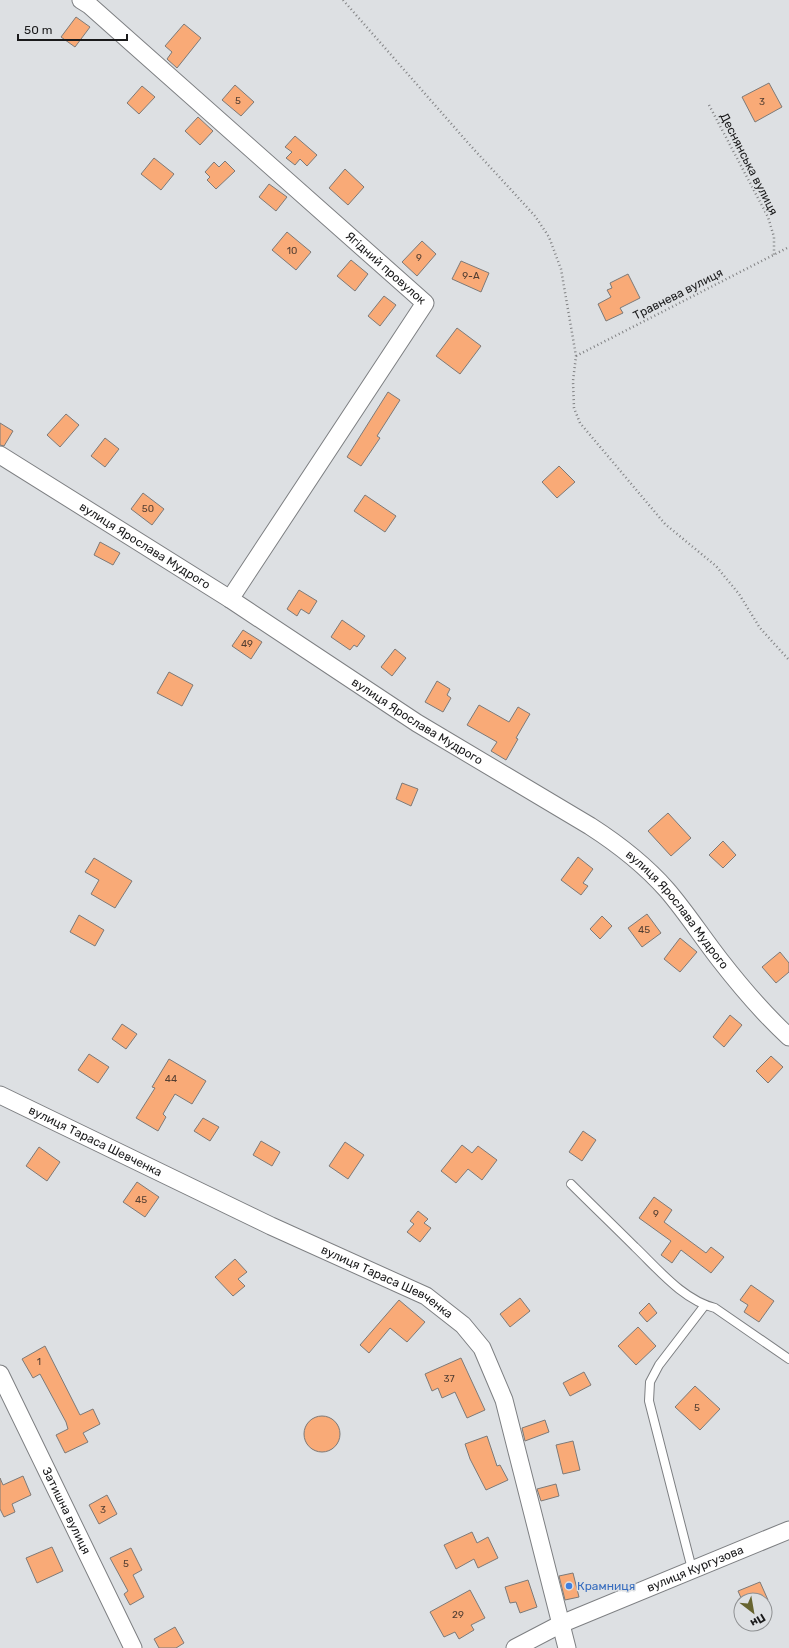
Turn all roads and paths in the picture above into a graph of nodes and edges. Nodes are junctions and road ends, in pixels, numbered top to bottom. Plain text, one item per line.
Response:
1 (81, 0) edge
2 (343, 0) edge
3 (709, 105) dead end
4 (789, 248) edge
5 (774, 255) junction
6 (576, 356) junction
7 (0, 455) edge
8 (230, 600) junction
9 (789, 660) edge
10 (789, 1038) edge
11 (0, 1096) edge
12 (571, 1184) dead end
13 (705, 1305) junction
14 (789, 1359) edge
15 (0, 1374) edge
16 (789, 1530) edge
17 (692, 1569) junction
18 (561, 1624) junction
19 (133, 1648) edge
20 (515, 1648) edge
21 (567, 1648) edge

1 - 8 street, Ягідний провулок
2 - 6 path
3 - 5 path, Деснянська вулиця
4 - 5 path, Травнева вулиця
5 - 6 path, Травнева вулиця
6 - 9 path
7 - 8 street, вулиця Ярослава Мудрого
8 - 10 street, вулиця Ярослава Мудрого
11 - 18 street, вулиця Тараса Шевченка
12 - 13 lane
13 - 14 lane
13 - 17 lane
15 - 19 street, Затишна вулиця
16 - 17 street, вулиця Кургузова
17 - 18 street, вулиця Кургузова
18 - 20 street, вулиця Кургузова
18 - 21 street, вулиця Тараса Шевченка

